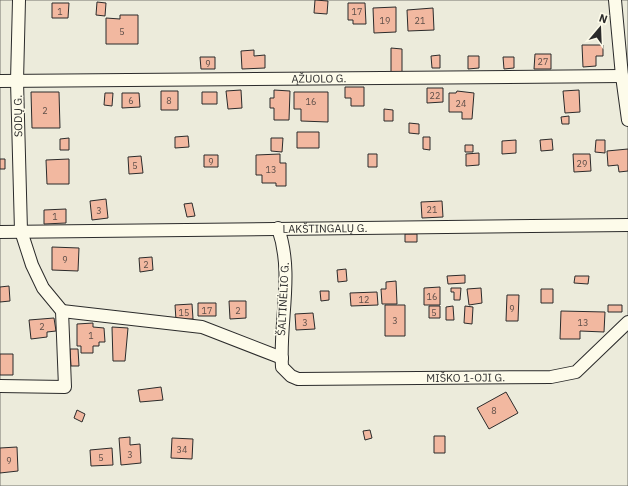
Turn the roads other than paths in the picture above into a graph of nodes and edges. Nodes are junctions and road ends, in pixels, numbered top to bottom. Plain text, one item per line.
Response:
1 (18, 0) edge
2 (615, 0) edge
3 (622, 76) junction
4 (0, 81) edge
5 (17, 81) junction
6 (628, 120) edge
7 (628, 225) edge
8 (278, 228) junction
9 (21, 231) junction
10 (0, 232) edge
11 (62, 311) junction
12 (628, 322) edge
13 (282, 358) junction
14 (285, 371) joint
15 (0, 386) edge

1 - 5 street, SODŲ G.
2 - 3 street
3 - 5 street, ĄŽUOLO G.
3 - 6 street
4 - 5 street, ĄŽUOLO G.
5 - 9 street, SODŲ G.
7 - 8 street, LAKŠTINGALŲ G.
8 - 9 street, LAKŠTINGALŲ G.
8 - 13 street, ŠALTINĖLIO G.
9 - 10 street, LAKŠTINGALŲ G.
9 - 11 street, SODŲ G.
11 - 13 street
11 - 15 street
12 - 14 street, MIŠKO 1-OJI G.
13 - 14 street, ŠALTINĖLIO G.

